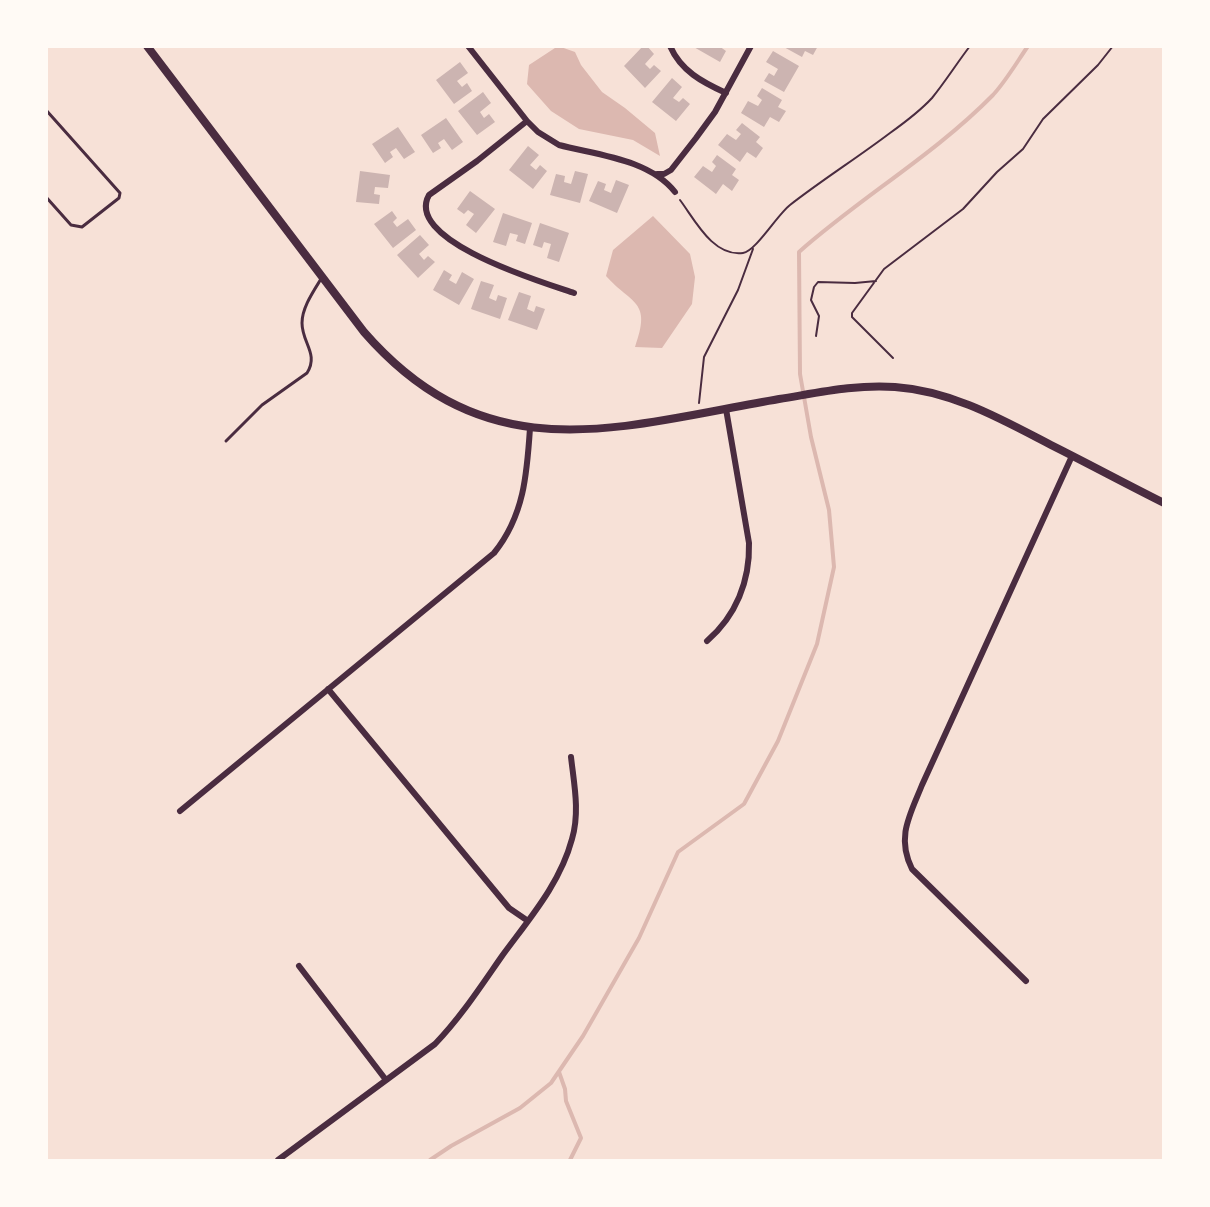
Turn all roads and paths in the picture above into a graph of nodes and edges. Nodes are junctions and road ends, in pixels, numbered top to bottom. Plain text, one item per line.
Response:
1 (147, 46) edge
2 (468, 46) edge
3 (670, 46) edge
4 (751, 46) edge
5 (970, 46) edge
6 (1113, 46) edge
7 (726, 93) junction
8 (46, 110) edge
9 (527, 121) junction
10 (657, 174) junction
11 (675, 192) joint
12 (46, 198) edge
13 (753, 249) junction
14 (322, 278) junction
15 (876, 281) junction
16 (574, 293) dead end
17 (816, 336) dead end
18 (894, 358) dead end
19 (726, 409) junction
20 (698, 414) junction
21 (530, 428) junction
22 (226, 441) dead end
23 (1072, 456) junction
24 (1164, 503) edge
25 (707, 640) dead end
26 (328, 689) junction
27 (571, 757) dead end
28 (180, 811) dead end
29 (528, 921) junction
30 (299, 966) dead end
31 (1026, 981) dead end
32 (387, 1080) junction
33 (278, 1161) edge

1 - 14 street
2 - 9 street
3 - 7 street
4 - 7 street
5 - 13 path
6 - 15 path
7 - 10 street
8 - 12 lane
9 - 10 street
9 - 16 street
10 - 11 street
11 - 13 path
13 - 20 path
14 - 21 street
14 - 22 lane
15 - 17 path
15 - 18 path
19 - 20 street
19 - 23 street
19 - 25 street
20 - 21 street
21 - 26 street
23 - 24 street
23 - 31 street
26 - 28 street
26 - 29 street
27 - 29 street
29 - 32 street
30 - 32 street
32 - 33 street

